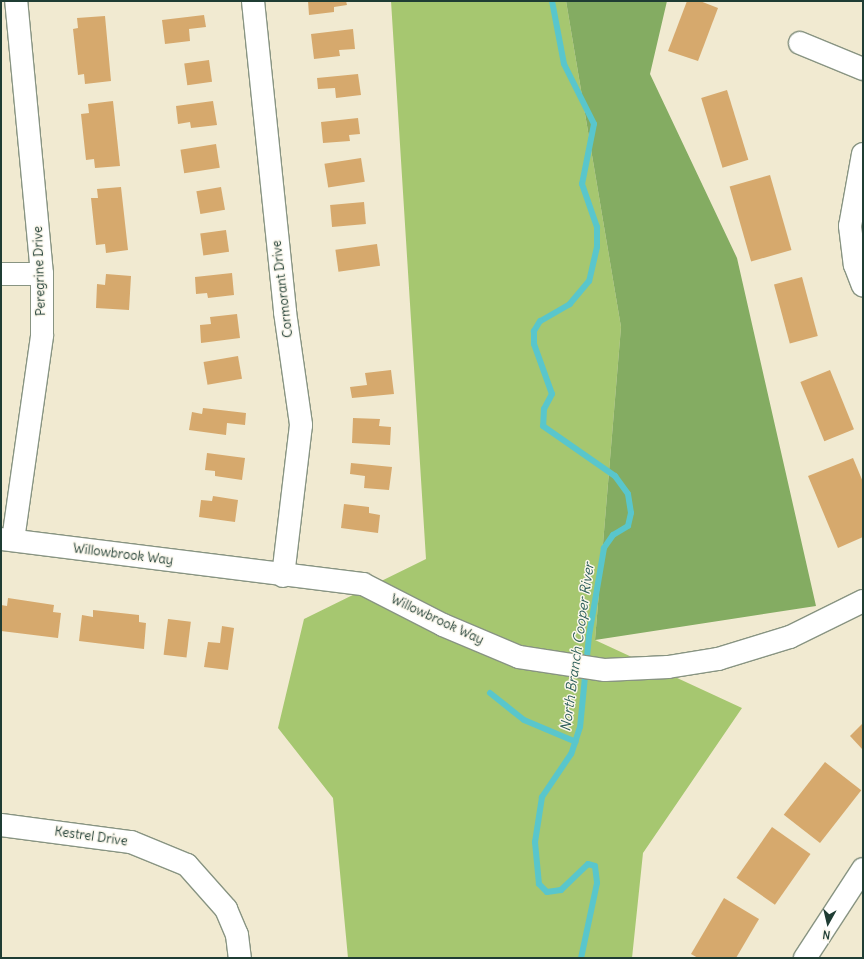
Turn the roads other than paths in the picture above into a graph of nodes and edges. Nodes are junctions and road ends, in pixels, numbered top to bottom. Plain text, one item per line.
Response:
1 (16, 1) edge
2 (252, 1) edge
3 (800, 43) dead end
4 (863, 69) edge
5 (863, 154) edge
6 (1, 274) edge
7 (42, 274) junction
8 (863, 286) edge
9 (7, 540) edge
10 (283, 576) junction
11 (863, 601) edge
12 (1, 825) edge
13 (863, 869) edge
14 (240, 958) edge
15 (805, 958) edge

1 - 7 street, Peregrine Drive
2 - 10 street, Cormorant Drive
3 - 4 street
5 - 8 street
6 - 7 street
7 - 9 street, Peregrine Drive
9 - 10 street, Willowbrook Way
10 - 11 street, Willowbrook Way
12 - 14 street, Kestrel Drive
13 - 15 street

